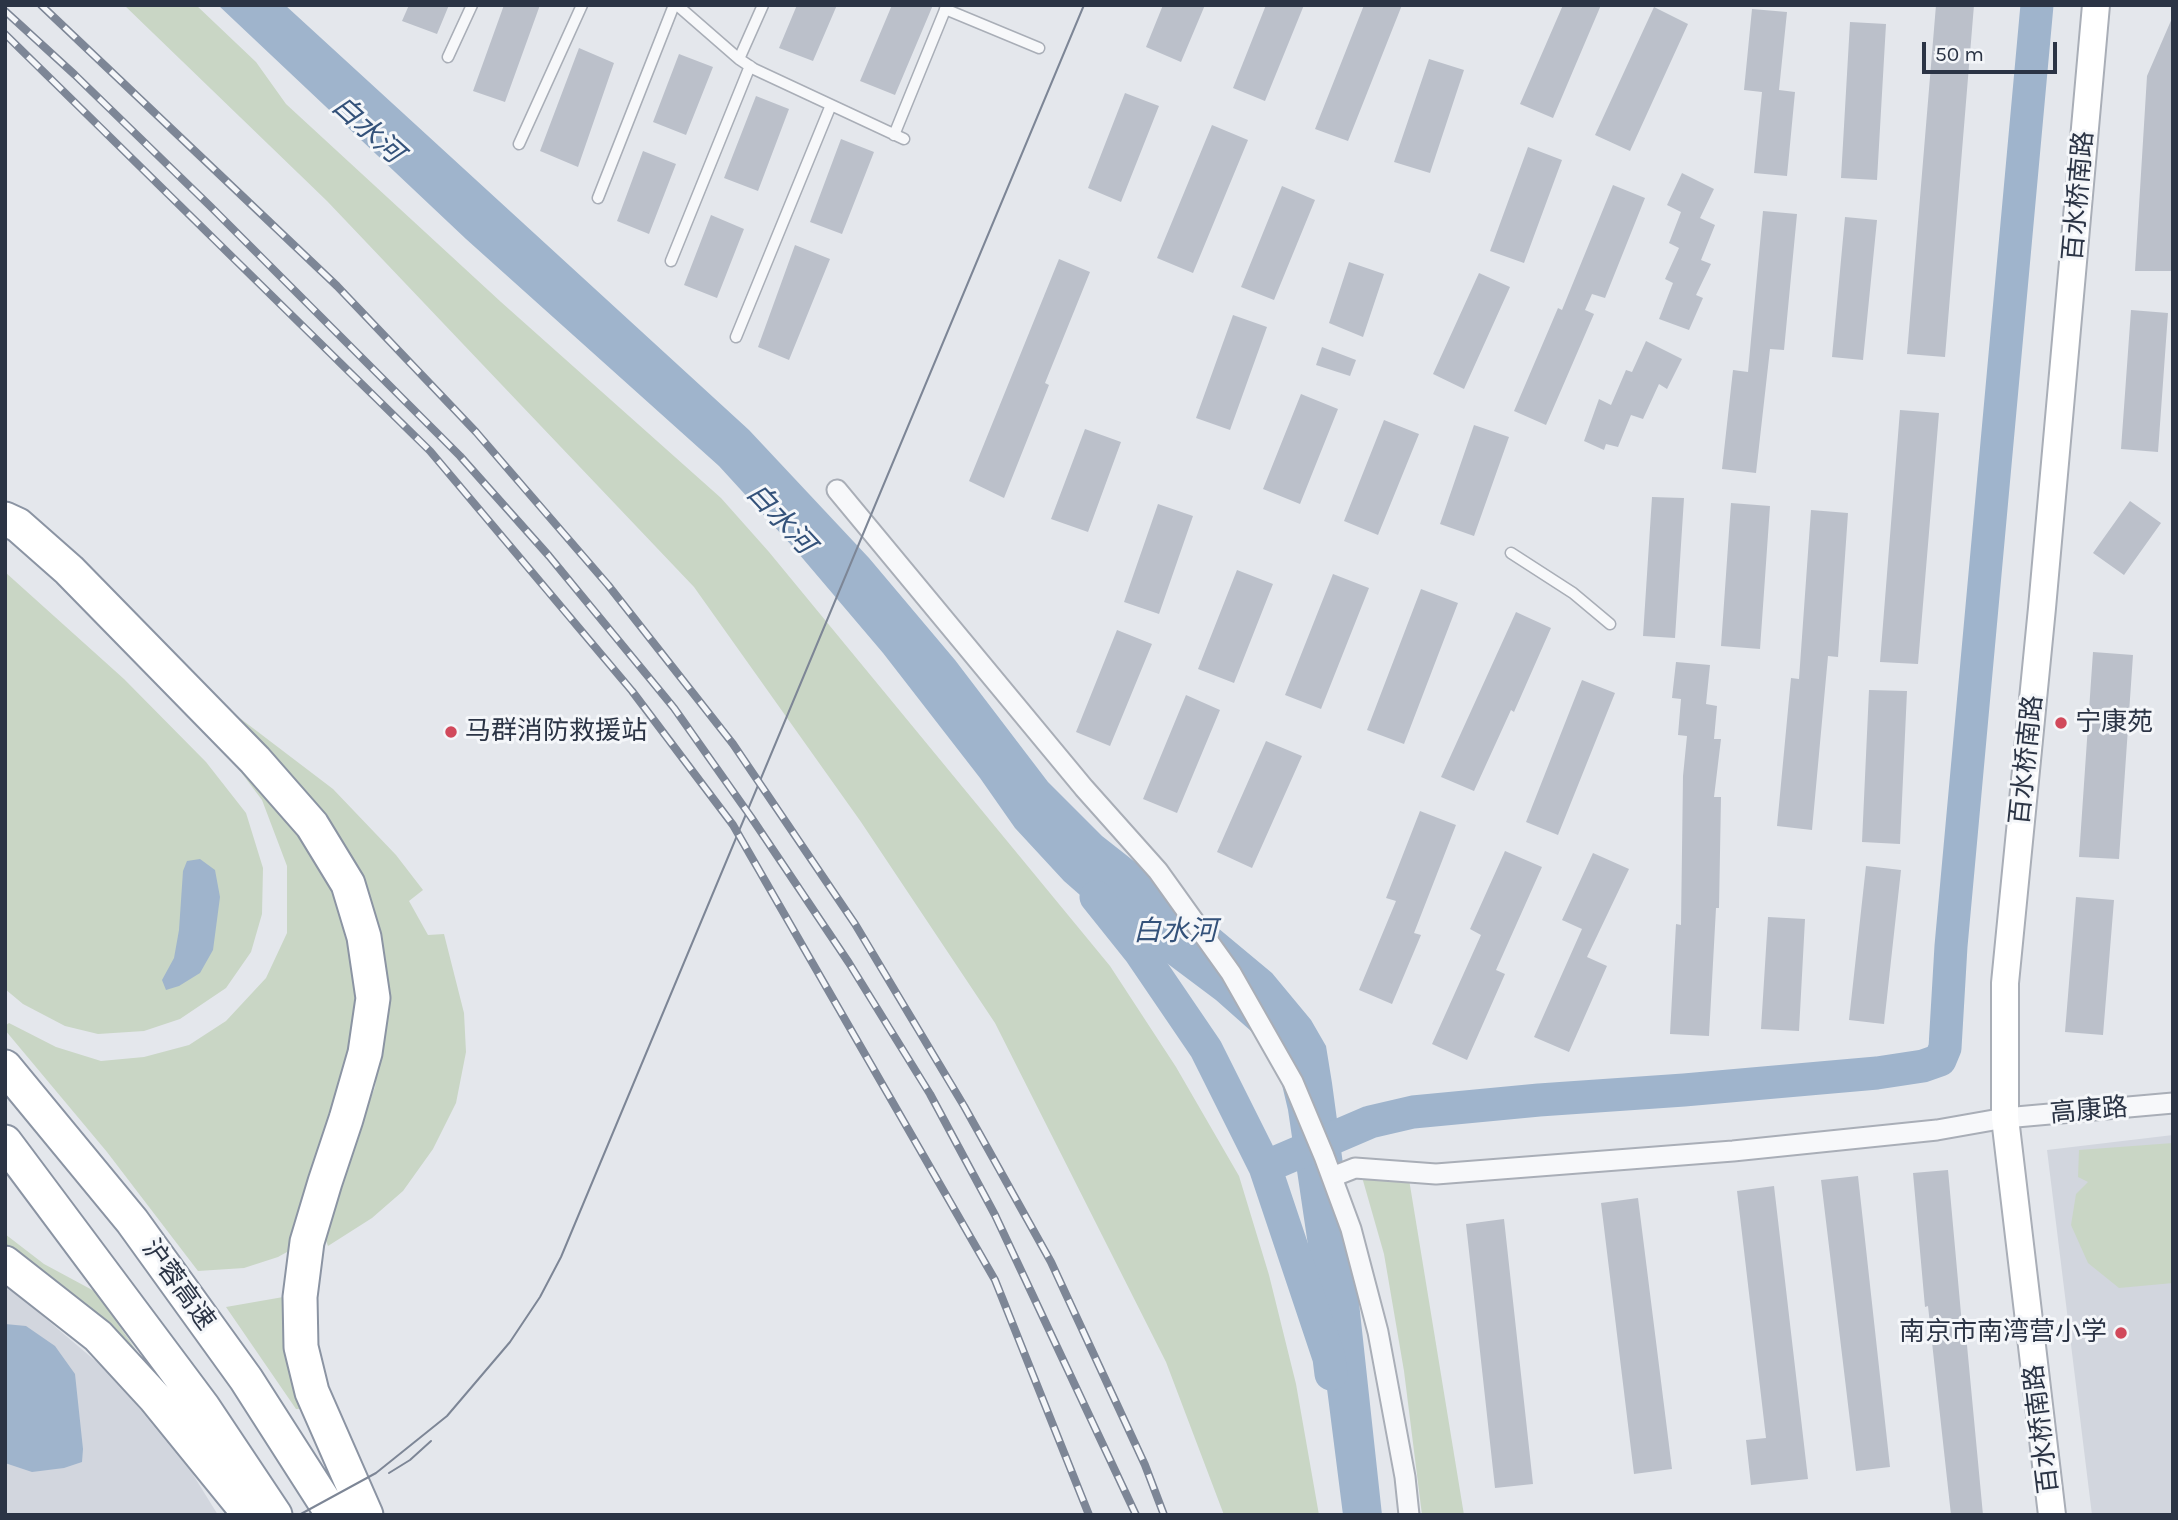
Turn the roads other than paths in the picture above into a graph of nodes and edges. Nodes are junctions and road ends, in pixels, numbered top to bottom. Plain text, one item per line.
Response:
1 (472, 5) edge
2 (675, 5) edge
3 (763, 5) edge
4 (2096, 5) edge
5 (580, 6) edge
6 (946, 7) edge
7 (1040, 48) dead end
8 (448, 57) dead end
9 (739, 59) junction
10 (750, 66) junction
11 (831, 105) junction
12 (519, 145) dead end
13 (598, 198) dead end
14 (671, 261) dead end
15 (736, 337) dead end
16 (837, 490) dead end
17 (5, 519) edge
18 (1511, 553) dead end
19 (1610, 624) dead end
20 (5, 1067) edge
21 (2173, 1104) edge
22 (2005, 1118) junction
23 (5, 1142) edge
24 (1332, 1177) junction
25 (5, 1263) edge
26 (250, 1515) edge
27 (275, 1515) edge
28 (333, 1515) edge
29 (366, 1515) edge
30 (1409, 1515) edge
31 (2052, 1515) edge

1 - 8 lane
2 - 9 lane
2 - 13 lane
3 - 9 lane
4 - 22 street, 百水桥南路
5 - 12 lane
6 - 7 lane
6 - 11 lane
9 - 10 lane
10 - 11 lane
10 - 14 lane
11 - 15 lane
16 - 24 street
17 - 29 highway
18 - 19 lane
20 - 28 highway, 沪蓉高速
21 - 22 street, 高康路
22 - 24 street, 高康路
22 - 31 street, 百水桥南路
23 - 27 highway, 沪蓉高速
24 - 30 street
25 - 26 highway

